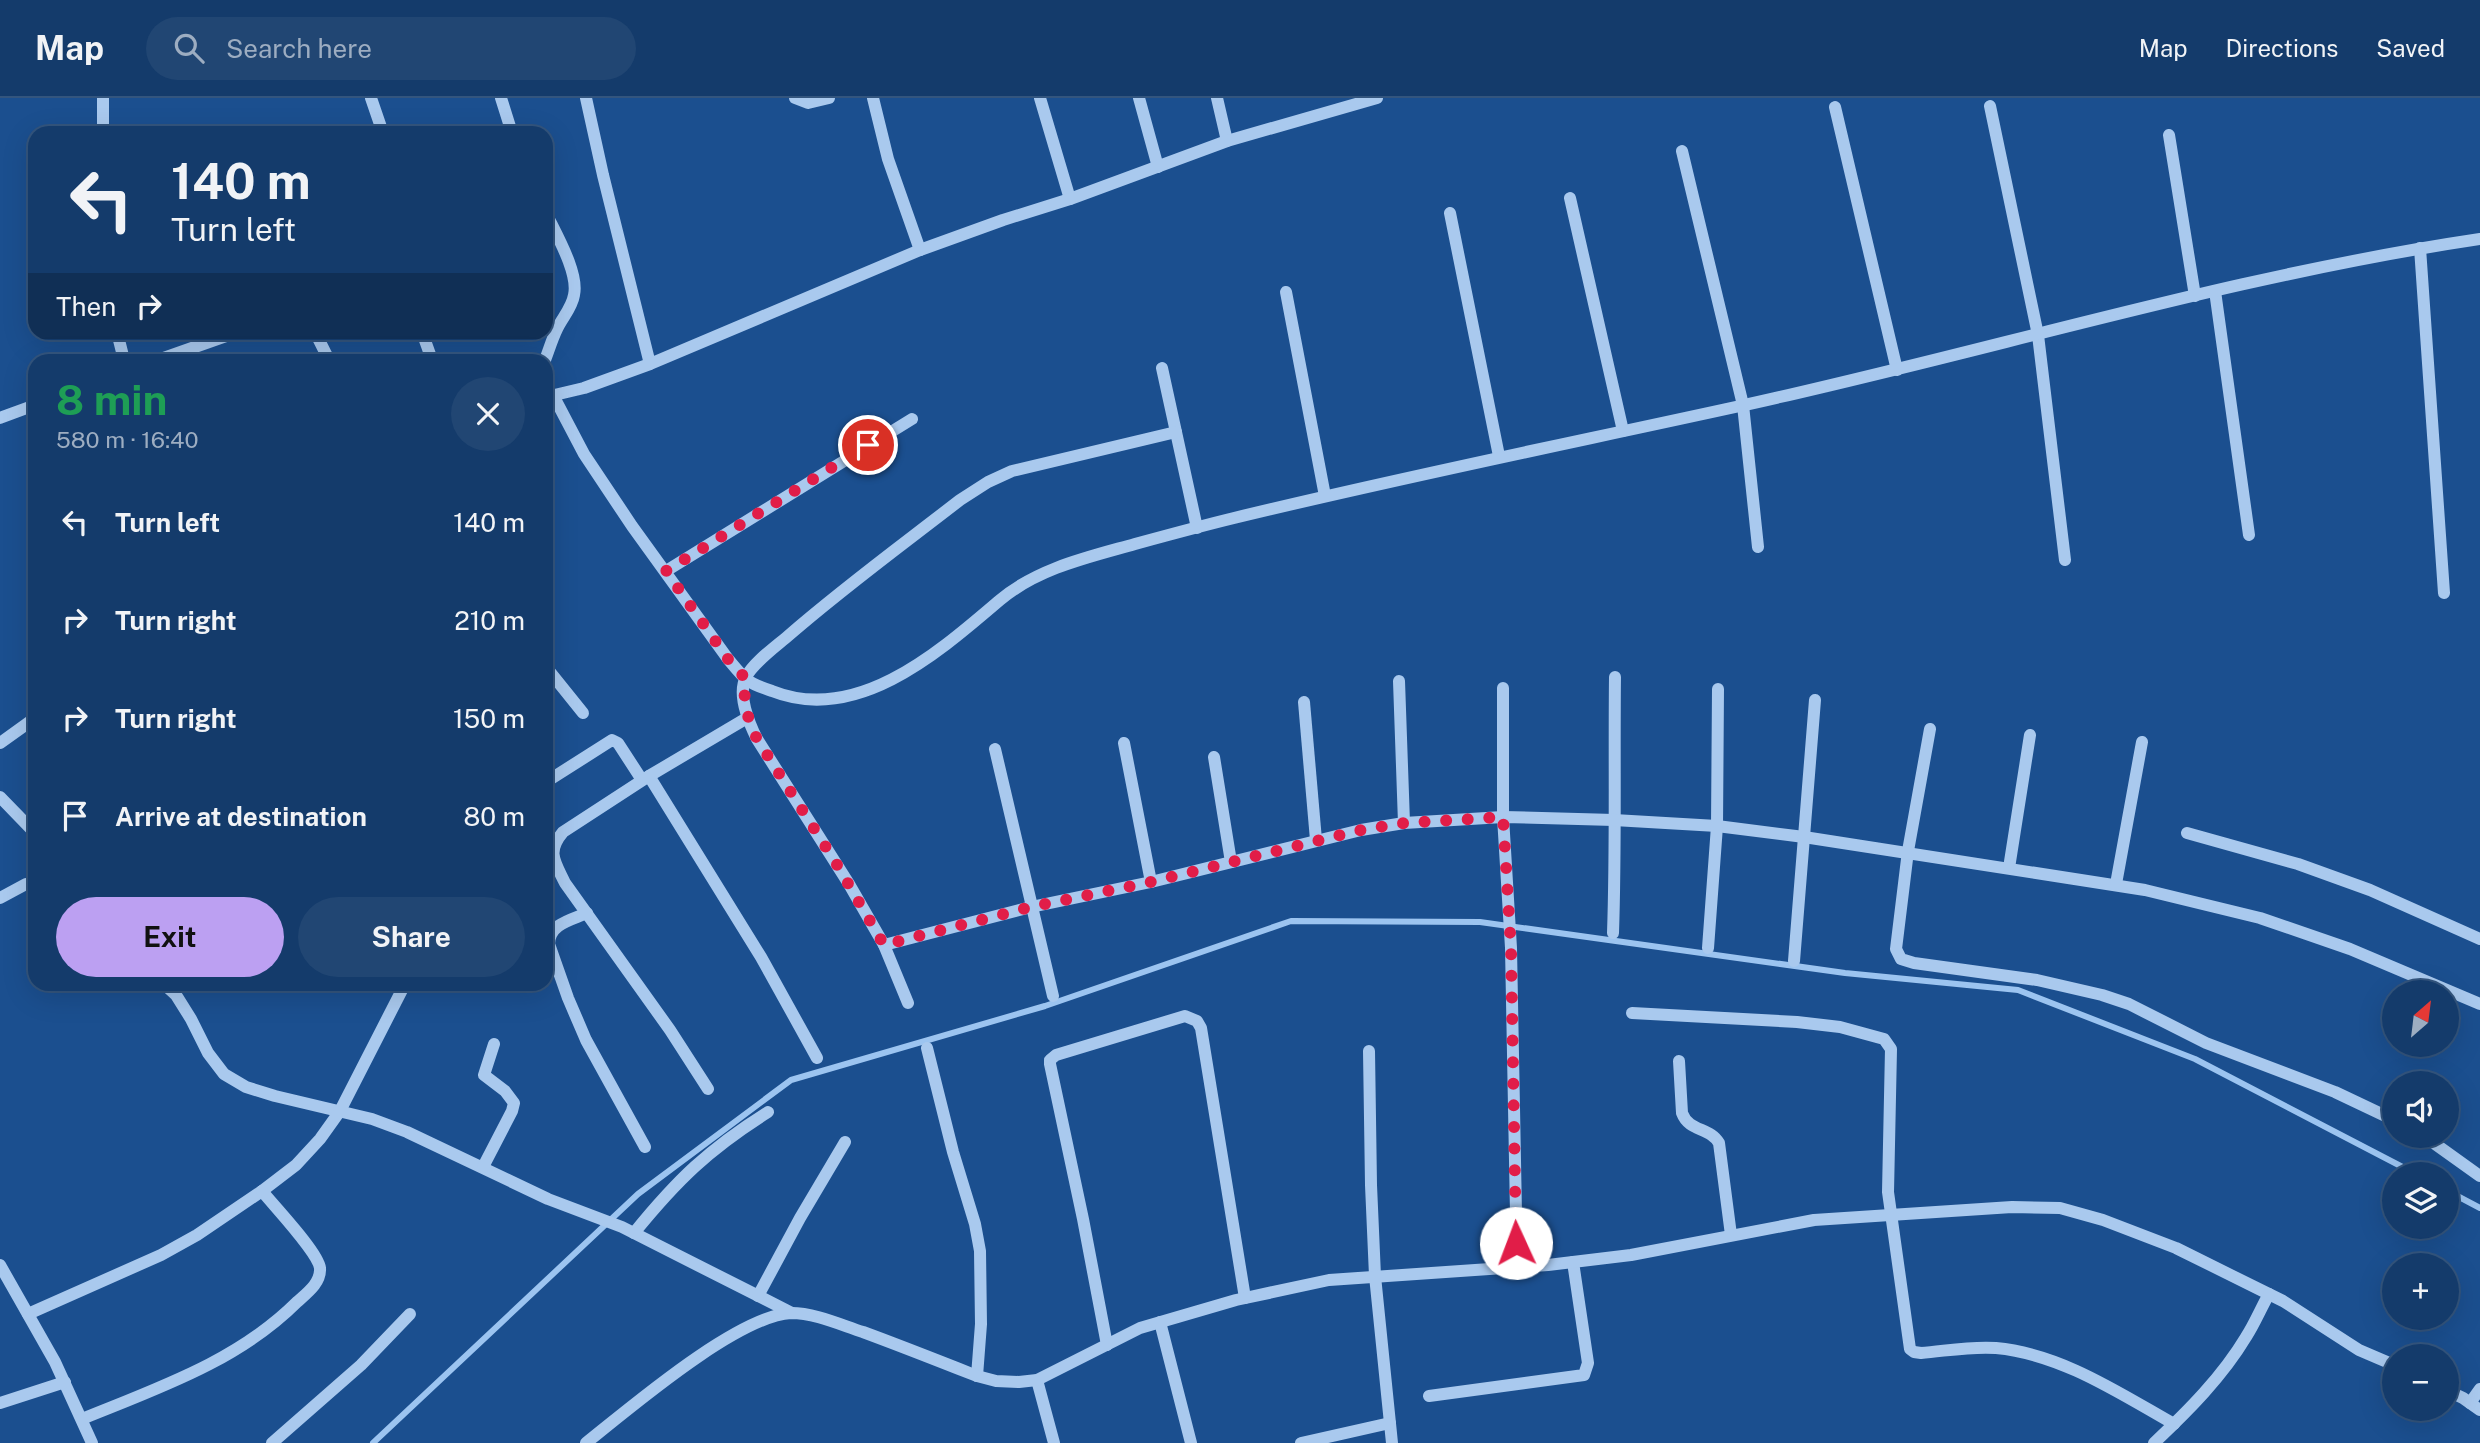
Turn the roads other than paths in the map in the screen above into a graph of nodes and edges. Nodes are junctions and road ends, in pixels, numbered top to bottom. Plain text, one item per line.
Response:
1 (103, 98) edge
2 (371, 98) edge
3 (501, 98) edge
4 (586, 98) edge
5 (795, 98) edge
6 (829, 98) edge
7 (1040, 98) edge
8 (1139, 98) edge
9 (1217, 98) edge
10 (1377, 98) edge
11 (873, 99) edge
12 (1990, 106) dead end
13 (1835, 107) dead end
14 (103, 126) edge
15 (381, 126) edge
16 (510, 126) edge
17 (2169, 135) dead end
18 (1227, 142) junction
19 (1682, 150) dead end
20 (1158, 167) junction
21 (1570, 198) dead end
22 (1070, 199) junction
23 (1450, 213) dead end
24 (553, 230) edge
25 (2480, 239) edge
26 (2420, 248) junction
27 (920, 250) junction
28 (2215, 291) junction
29 (1286, 292) dead end
30 (2195, 296) junction
31 (2038, 335) junction
32 (553, 338) edge
33 (215, 340) edge
34 (175, 354) edge
35 (650, 364) junction
36 (1162, 368) dead end
37 (1897, 370) junction
38 (553, 395) edge
39 (553, 403) edge
40 (1743, 405) junction
41 (28, 408) edge
42 (0, 418) edge
43 (912, 419) dead end
44 (1623, 431) junction
45 (1176, 432) junction
46 (1499, 456) junction
47 (1325, 496) junction
48 (1197, 527) junction
49 (2249, 535) dead end
50 (1758, 547) dead end
51 (2065, 561) dead end
52 (666, 571) junction
53 (2444, 593) dead end
54 (553, 676) edge
55 (1615, 677) dead end
56 (745, 678) junction
57 (1399, 681) dead end
58 (1503, 688) dead end
59 (1718, 689) dead end
60 (1815, 701) dead end
61 (1304, 702) dead end
62 (583, 713) dead end
63 (747, 718) junction
64 (28, 723) edge
65 (1930, 729) dead end
66 (2030, 735) dead end
67 (0, 743) edge
68 (1124, 743) dead end
69 (2142, 743) dead end
70 (995, 749) dead end
71 (1214, 757) dead end
72 (553, 778) edge
73 (646, 778) junction
74 (0, 797) edge
75 (1503, 817) junction
76 (1615, 820) junction
77 (1404, 823) junction
78 (28, 826) edge
79 (1717, 826) junction
80 (2187, 833) dead end
81 (1804, 837) junction
82 (1316, 840) junction
83 (553, 847) edge
84 (1908, 851) junction
85 (553, 854) edge
86 (1231, 862) junction
87 (2009, 867) junction
88 (1151, 882) junction
89 (26, 884) dead end
90 (2116, 884) junction
91 (0, 898) edge
92 (1031, 907) junction
93 (586, 913) junction
94 (553, 929) edge
95 (1614, 933) dead end
96 (2480, 939) edge
97 (884, 945) junction
98 (1708, 947) dead end
99 (553, 954) edge
100 (1794, 961) dead end
101 (170, 991) edge
102 (401, 991) edge
103 (1053, 996) dead end
104 (908, 1003) dead end
105 (2480, 1004) edge
106 (1632, 1013) dead end
107 (494, 1044) dead end
108 (927, 1048) dead end
109 (1369, 1051) dead end
110 (817, 1058) dead end
111 (1679, 1061) dead end
112 (708, 1089) dead end
113 (340, 1111) junction
114 (768, 1112) dead end
115 (2382, 1114) edge
116 (845, 1142) dead end
117 (645, 1147) dead end
118 (2441, 1148) edge
119 (483, 1167) junction
120 (2480, 1176) edge
121 (262, 1191) junction
122 (1890, 1213) junction
123 (628, 1230) junction
124 (1731, 1235) junction
125 (1573, 1262) junction
126 (0, 1265) edge
127 (1517, 1267) junction
128 (1375, 1276) junction
129 (2269, 1294) junction
130 (758, 1296) junction
131 (1245, 1298) junction
132 (792, 1313) junction
133 (28, 1314) junction
134 (410, 1314) dead end
135 (1160, 1322) junction
136 (1107, 1345) junction
137 (2382, 1360) edge
138 (978, 1376) junction
139 (1037, 1380) junction
140 (65, 1382) junction
141 (2480, 1389) edge
142 (1429, 1395) dead end
143 (2459, 1397) edge
144 (0, 1403) edge
145 (2475, 1406) edge
146 (82, 1419) junction
147 (1390, 1423) junction
148 (2174, 1424) junction
149 (92, 1443) edge
150 (272, 1443) edge
151 (586, 1443) edge
152 (1054, 1443) edge
153 (1191, 1443) edge
154 (1301, 1443) edge
155 (1392, 1443) edge
156 (2154, 1443) edge

1 - 14 street
2 - 15 street
3 - 16 street
4 - 35 street
5 - 6 street
7 - 22 street
8 - 20 street
9 - 18 street
10 - 18 street
11 - 27 street
12 - 31 street
13 - 37 street
17 - 30 street
18 - 20 street
19 - 40 street
20 - 22 street
21 - 44 street
22 - 27 street
23 - 46 street
24 - 32 street
25 - 26 street
26 - 28 street
26 - 53 street
27 - 35 street
28 - 30 street
28 - 49 street
29 - 47 street
30 - 31 street
31 - 37 street
31 - 51 street
33 - 34 street
35 - 38 street
36 - 45 street
37 - 40 street
39 - 52 street
40 - 44 street
40 - 50 street
41 - 42 street
43 - 52 street
44 - 46 street
45 - 48 street
45 - 56 street
46 - 47 street
47 - 48 street
48 - 56 street
52 - 56 street
54 - 62 street
55 - 76 street
56 - 63 street
57 - 77 street
58 - 75 street
59 - 79 street
60 - 81 street
61 - 82 street
63 - 73 street
63 - 97 street
64 - 67 street
65 - 84 street
66 - 87 street
68 - 88 street
69 - 90 street
70 - 92 street
71 - 86 street
72 - 73 street
73 - 83 street
73 - 110 street
74 - 78 street
75 - 76 street
75 - 77 street
75 - 127 street
76 - 79 street
76 - 95 street
77 - 82 street
79 - 81 street
79 - 98 street
80 - 96 street
81 - 84 street
81 - 100 street
82 - 86 street
84 - 87 street
84 - 115 street
85 - 93 street
86 - 88 street
87 - 90 street
88 - 92 street
89 - 91 street
90 - 105 street
92 - 97 street
92 - 103 street
93 - 94 street
93 - 112 street
97 - 104 street
99 - 117 street
101 - 113 street
102 - 113 street
106 - 122 street
107 - 119 street
108 - 138 street
109 - 128 street
111 - 124 street
113 - 119 street
113 - 121 street
114 - 123 street
116 - 130 street
118 - 120 street
119 - 123 street
121 - 133 street
121 - 146 street
122 - 124 street
122 - 129 street
122 - 148 street
123 - 130 street
124 - 125 street
125 - 127 street
125 - 142 street
126 - 133 street
127 - 128 street
128 - 131 street
128 - 147 street
129 - 137 street
129 - 148 street
130 - 132 street
131 - 135 street
131 - 136 street
132 - 138 street
132 - 151 street
133 - 140 street
134 - 150 street
135 - 136 street
135 - 153 street
136 - 139 street
138 - 139 street
139 - 152 street
140 - 144 street
140 - 146 street
141 - 145 street
143 - 145 street
146 - 149 street
147 - 154 street
147 - 155 street
148 - 156 street

